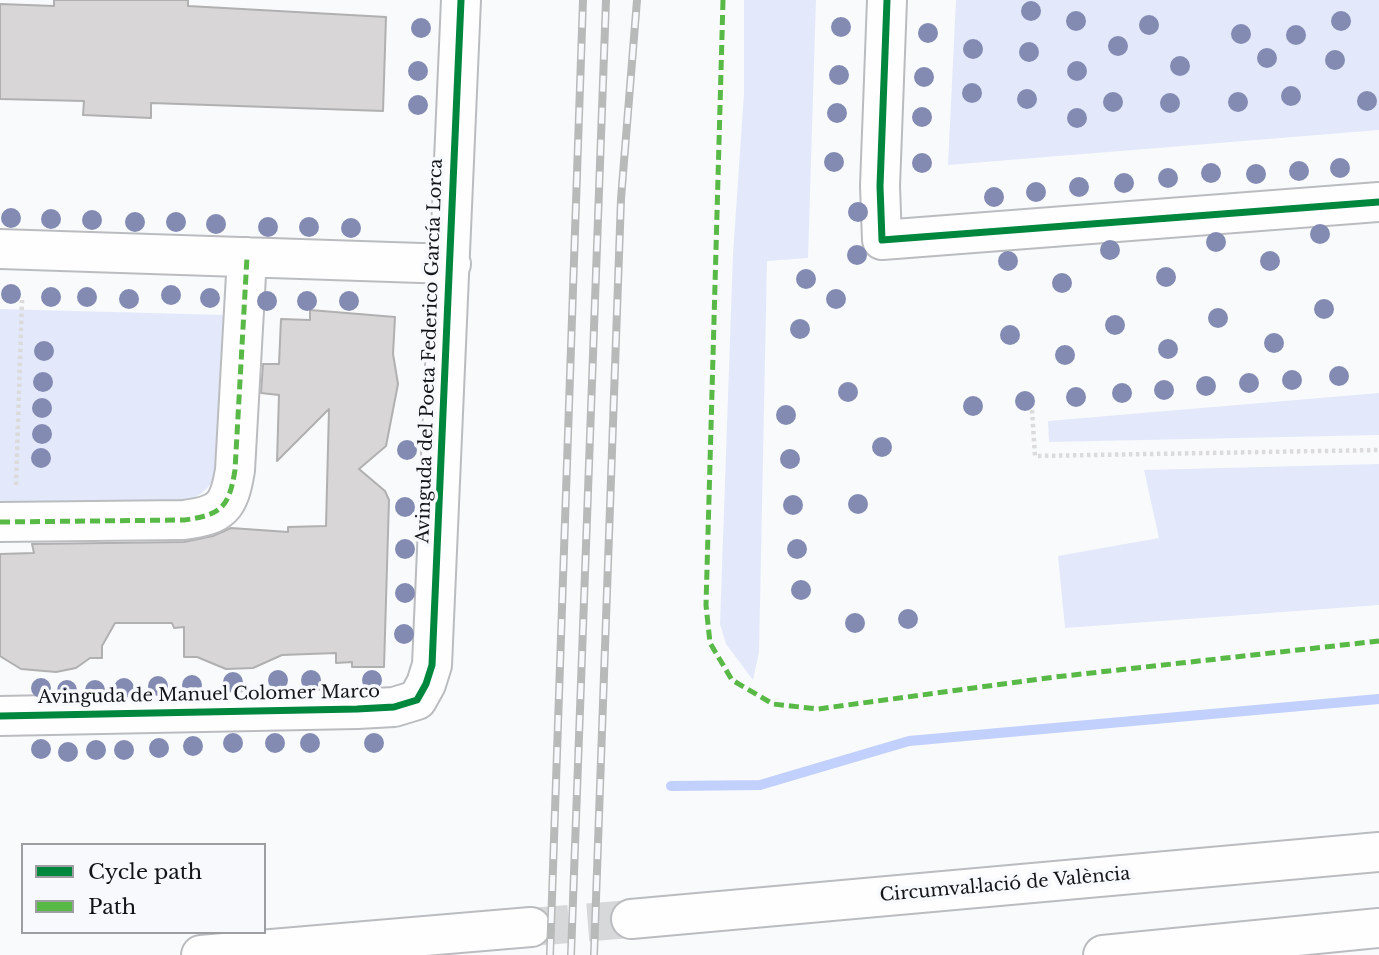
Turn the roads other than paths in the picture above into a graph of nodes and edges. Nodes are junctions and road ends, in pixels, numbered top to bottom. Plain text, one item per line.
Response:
1 (461, 0) edge
2 (887, 0) edge
3 (1379, 202) edge
4 (0, 249) edge
5 (247, 257) junction
6 (451, 264) junction
7 (7, 522) edge
8 (417, 699) joint
9 (0, 716) edge
10 (1379, 852) edge
11 (631, 919) tunnel mouth
12 (531, 927) tunnel mouth
13 (1379, 928) edge
14 (201, 955) edge
15 (1103, 955) edge

1 - 6 main road, Avinguda del Poeta Federico García Lorca
2 - 3 main road
4 - 5 main road
5 - 6 main road
5 - 7 main road
6 - 8 main road, Avinguda del Poeta Federico García Lorca
8 - 9 main road, Avinguda de Manuel Colomer Marco
10 - 11 main road, Circumval·lació de València
12 - 14 main road
13 - 15 main road

